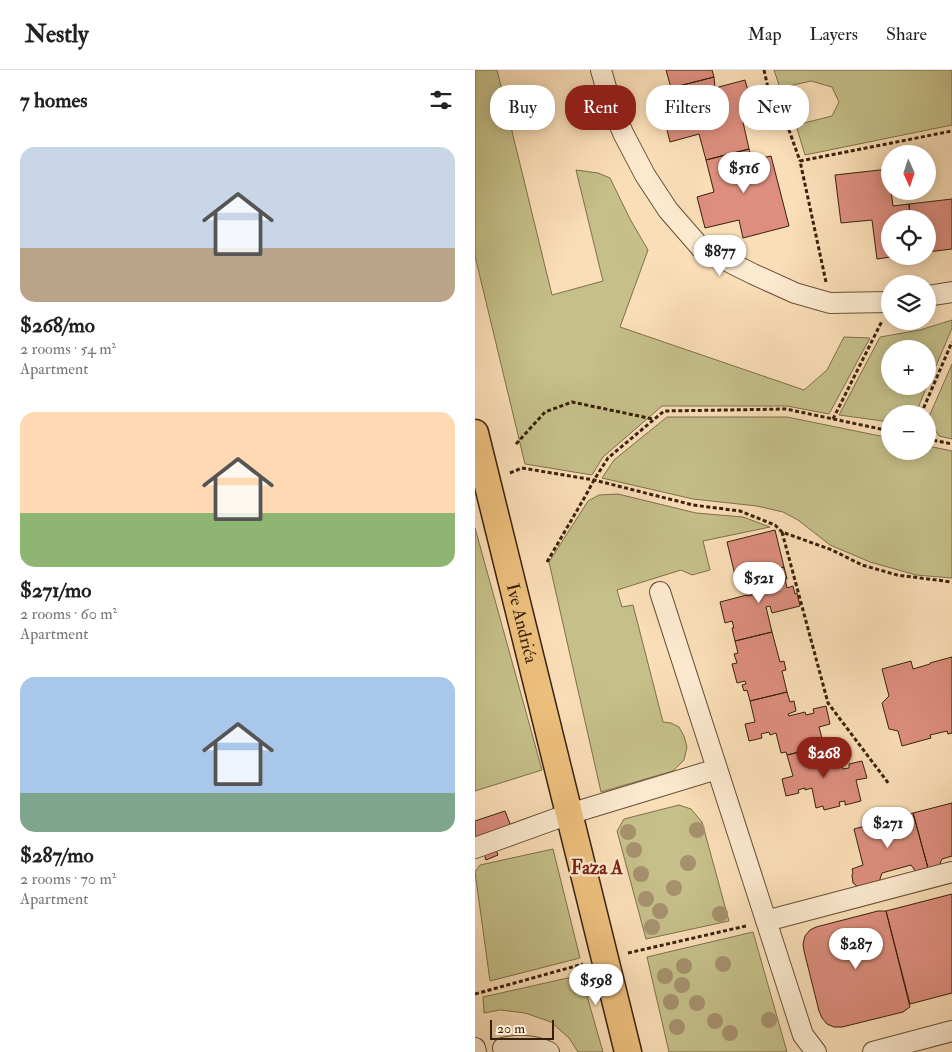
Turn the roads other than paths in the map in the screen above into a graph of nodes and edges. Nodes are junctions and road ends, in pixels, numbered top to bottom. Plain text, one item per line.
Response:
1 (601, 70) edge
2 (952, 292) edge
3 (936, 295) edge
4 (881, 307) edge
5 (475, 433) edge
6 (660, 592) dead end
7 (717, 769) junction
8 (569, 814) junction
9 (475, 848) edge
10 (952, 872) edge
11 (766, 921) junction
12 (952, 1030) edge
13 (475, 1048) edge
14 (503, 1048) dead end
15 (476, 1052) edge
16 (549, 1052) edge
17 (628, 1052) edge
18 (816, 1052) edge
19 (873, 1052) edge

1 - 4 street
2 - 3 street
5 - 8 main road, Ive Andrića
6 - 7 street
7 - 8 street
7 - 11 street
8 - 9 street
8 - 17 main road, Ive Andrića
10 - 11 street
11 - 18 street
12 - 19 street
13 - 15 street
14 - 16 street

